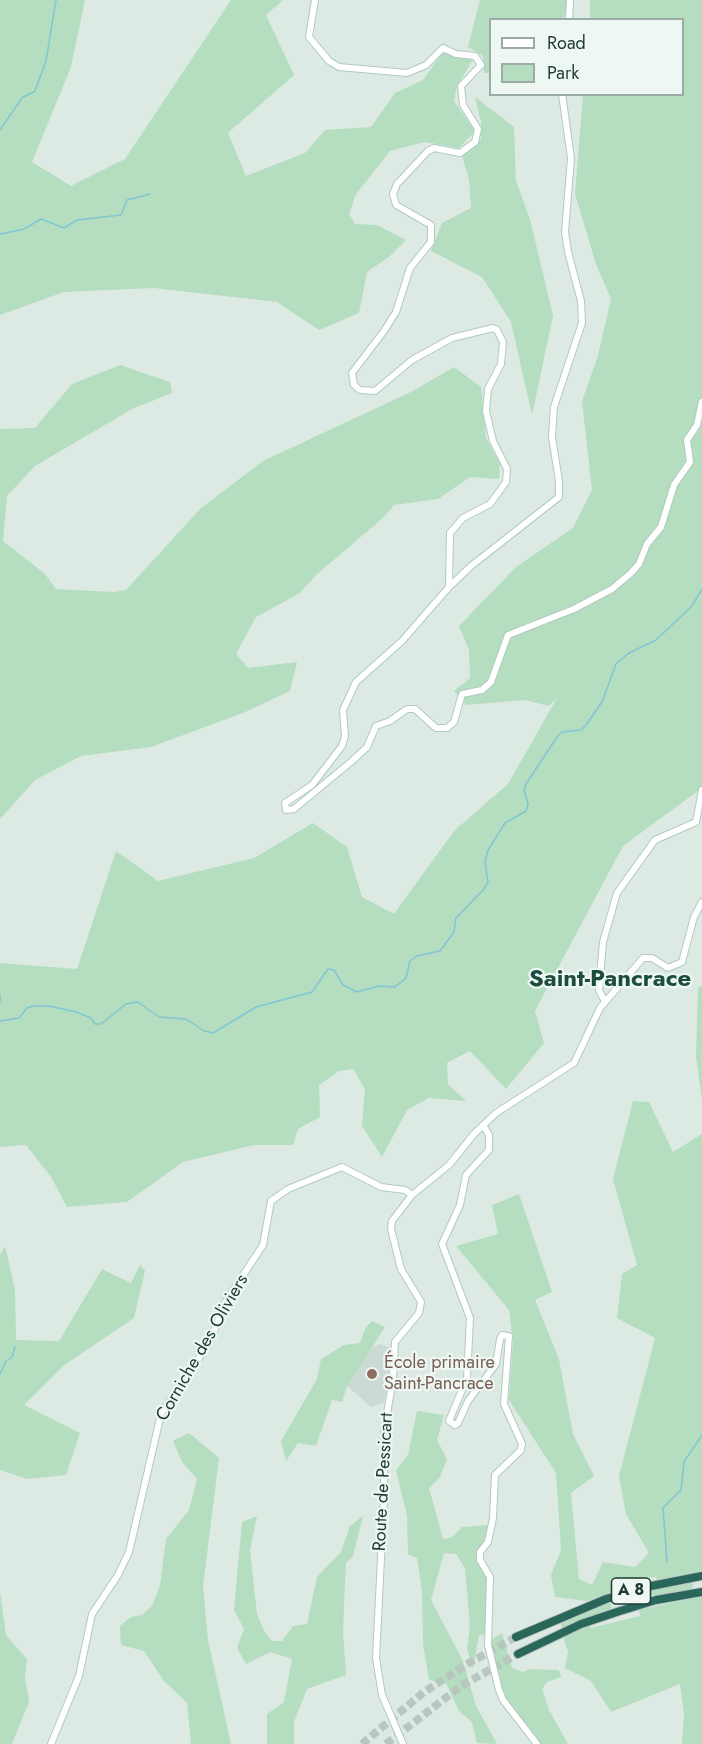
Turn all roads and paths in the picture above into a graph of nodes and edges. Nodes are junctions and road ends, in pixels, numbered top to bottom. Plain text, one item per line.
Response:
1 (315, 0) edge
2 (570, 0) edge
3 (568, 18) edge
4 (562, 96) edge
5 (702, 402) edge
6 (449, 587) junction
7 (702, 790) edge
8 (702, 902) edge
9 (605, 1002) junction
10 (483, 1125) junction
11 (412, 1195) junction
12 (702, 1576) edge
13 (702, 1592) edge
14 (516, 1637) tunnel mouth
15 (519, 1654) tunnel mouth
16 (51, 1744) edge
17 (403, 1744) edge
18 (537, 1744) edge

1 - 6 street
2 - 3 street
4 - 6 street
5 - 6 street
7 - 9 street
8 - 9 street, Route de Pessicart
9 - 10 street, Route de Pessicart
10 - 11 street, Route de Pessicart
10 - 18 street
11 - 16 street, Corniche des Oliviers
11 - 17 street, Route de Pessicart
12 - 14 highway, A 8
13 - 15 highway, A 8

